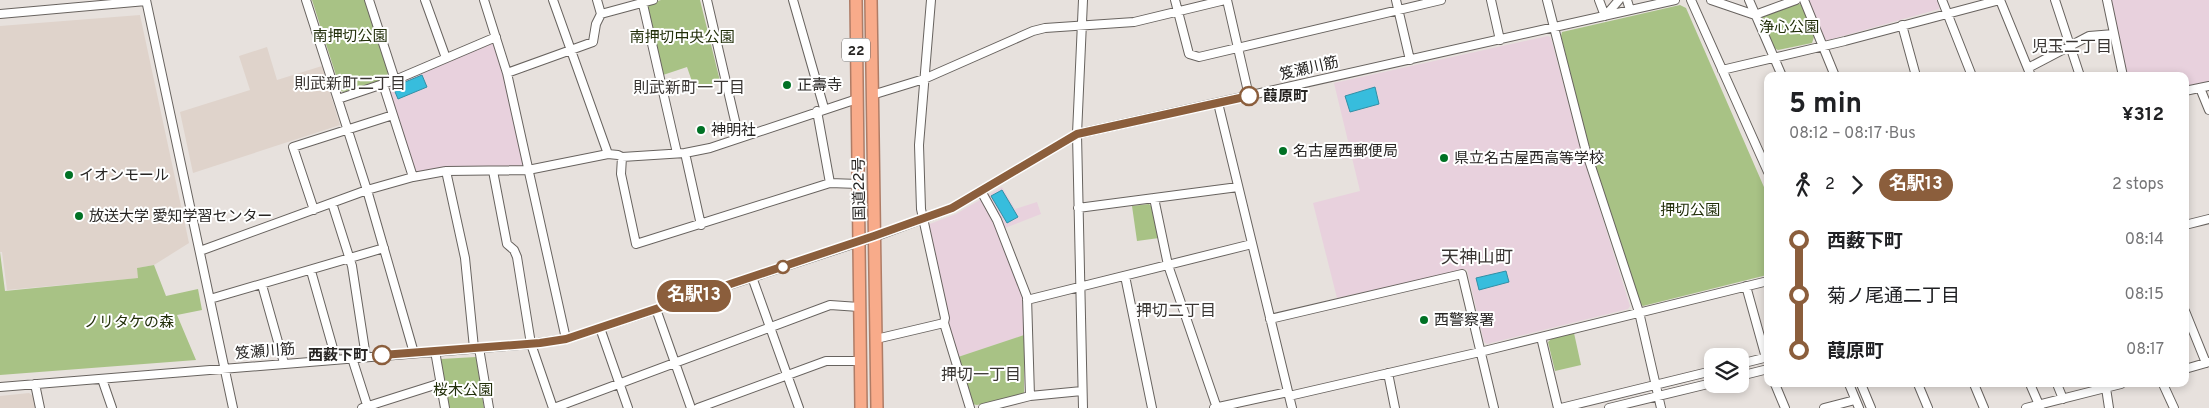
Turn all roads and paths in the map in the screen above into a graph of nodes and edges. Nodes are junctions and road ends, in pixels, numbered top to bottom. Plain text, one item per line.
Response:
1 (306, 0) edge
2 (369, 0) edge
3 (425, 0) edge
4 (484, 0) edge
5 (553, 0) edge
6 (597, 0) edge
7 (653, 0) edge
8 (707, 0) edge
9 (793, 0) edge
10 (856, 0) edge
11 (871, 0) edge
12 (931, 0) edge
13 (1083, 0) edge
14 (1175, 0) edge
15 (1226, 0) edge
16 (1396, 0) edge
17 (1441, 0) edge
18 (1491, 0) edge
19 (1547, 0) edge
20 (1599, 0) edge
21 (1619, 0) edge
22 (1627, 0) edge
23 (1675, 0) edge
24 (1691, 0) edge
25 (1711, 0) edge
26 (1749, 0) edge
27 (1796, 0) edge
28 (1804, 0) edge
29 (1942, 0) edge
30 (2000, 0) edge
31 (2056, 0) edge
32 (2107, 0) edge
33 (146, 1) edge
34 (642, 1) edge
35 (1179, 10) junction
36 (1399, 10) junction
37 (1630, 10) junction
38 (0, 14) edge
39 (601, 14) junction
40 (1948, 14) junction
41 (1755, 15) junction
42 (1606, 16) junction
43 (1082, 25) junction
44 (1902, 25) junction
45 (1554, 27) junction
46 (2114, 34) junction
47 (496, 37) junction
48 (1500, 40) junction
49 (1821, 45) junction
50 (2070, 46) junction
51 (1238, 47) junction
52 (569, 50) junction
53 (1773, 57) junction
54 (446, 58) junction
55 (1410, 60) junction
56 (1722, 70) junction
57 (507, 72) junction
58 (1780, 72) edge
59 (1833, 72) edge
60 (1915, 72) edge
61 (1970, 72) edge
62 (2029, 72) edge
63 (2079, 72) edge
64 (2122, 72) edge
65 (924, 79) junction
66 (395, 80) junction
67 (383, 84) junction
68 (2209, 86) edge
69 (2200, 88) junction
70 (2189, 90) edge
71 (872, 95) junction
72 (1249, 96) junction
73 (338, 99) junction
74 (857, 99) junction
75 (1218, 103) junction
76 (821, 110) junction
77 (2209, 110) edge
78 (393, 115) junction
79 (347, 130) junction
80 (1077, 134) junction
81 (739, 138) junction
82 (681, 153) junction
83 (608, 154) junction
84 (622, 157) junction
85 (1764, 163) edge
86 (528, 170) junction
87 (446, 171) junction
88 (493, 171) junction
89 (413, 177) junction
90 (830, 183) junction
91 (858, 184) junction
92 (1238, 187) junction
93 (367, 190) junction
94 (981, 191) junction
95 (1154, 198) junction
96 (332, 203) junction
97 (1078, 208) junction
98 (314, 210) junction
99 (923, 219) junction
100 (2209, 219) edge
101 (2189, 224) edge
102 (702, 225) junction
103 (874, 236) junction
104 (858, 242) junction
105 (1252, 244) junction
106 (384, 248) junction
107 (200, 251) junction
108 (350, 259) junction
109 (1168, 265) junction
110 (311, 271) junction
111 (1124, 276) junction
112 (752, 277) junction
113 (1764, 282) edge
114 (262, 285) junction
115 (1746, 286) junction
116 (1080, 287) junction
117 (210, 299) junction
118 (1027, 300) junction
119 (859, 307) junction
120 (656, 309) junction
121 (1639, 312) junction
122 (1270, 320) junction
123 (2189, 320) edge
124 (944, 323) junction
125 (600, 328) junction
126 (770, 328) junction
127 (1541, 337) junction
128 (566, 339) junction
129 (876, 339) junction
130 (530, 344) junction
131 (1764, 347) edge
132 (477, 348) junction
133 (435, 351) junction
134 (414, 352) junction
135 (1480, 352) junction
136 (366, 356) junction
137 (352, 358) junction
138 (1764, 358) edge
139 (336, 359) junction
140 (860, 361) junction
141 (1749, 362) edge
142 (2207, 362) edge
143 (675, 363) junction
144 (284, 364) junction
145 (225, 368) junction
146 (2189, 368) edge
147 (1764, 370) edge
148 (1388, 373) junction
149 (1704, 373) edge
150 (1749, 374) edge
151 (787, 375) junction
152 (102, 379) junction
153 (441, 383) junction
154 (35, 384) junction
155 (620, 384) junction
156 (1656, 384) junction
157 (1704, 385) edge
158 (0, 387) edge
159 (1776, 387) edge
160 (1850, 387) edge
161 (1861, 387) edge
162 (1919, 387) edge
163 (1975, 387) edge
164 (2031, 387) edge
165 (2058, 387) edge
166 (2110, 387) edge
167 (2164, 387) edge
168 (2106, 388) junction
169 (1082, 391) junction
170 (1288, 394) junction
171 (1030, 396) junction
172 (1658, 396) junction
173 (2063, 399) junction
174 (1857, 404) edge
175 (2040, 406) edge
176 (366, 407) edge
177 (40, 408) edge
178 (112, 408) edge
179 (233, 408) edge
180 (445, 408) edge
181 (488, 408) edge
182 (553, 408) edge
183 (628, 408) edge
184 (691, 408) edge
185 (698, 408) edge
186 (799, 408) edge
187 (861, 408) edge
188 (877, 408) edge
189 (970, 408) edge
190 (983, 408) edge
191 (1083, 408) edge
192 (1152, 408) edge
193 (1216, 408) edge
194 (1292, 408) edge
195 (1395, 408) edge
196 (1494, 408) edge
197 (1560, 408) edge
198 (1609, 408) edge
199 (1661, 408) edge
200 (1785, 408) edge
201 (1824, 408) edge
202 (1871, 408) edge
203 (1928, 408) edge
204 (1984, 408) edge
205 (2026, 408) edge
206 (2110, 408) edge
207 (2174, 408) edge

1 - 73 street
2 - 66 street
3 - 54 street
4 - 47 street
5 - 52 street
6 - 39 street
7 - 34 street
8 - 81 street
9 - 76 street
10 - 74 highway, 国道22号 / 22
11 - 71 highway, 国道22号 / 22
12 - 65 street
13 - 43 street
14 - 35 street
15 - 35 street
15 - 51 street
16 - 36 street
17 - 36 street
18 - 48 street
19 - 45 street
20 - 42 street
21 - 42 street
22 - 37 street
23 - 37 street, 笈瀬川筋
24 - 56 street
25 - 41 street
26 - 41 street
27 - 41 street
28 - 49 street
29 - 40 street
30 - 40 street
30 - 62 street
31 - 50 street
32 - 46 street
33 - 38 street
33 - 107 street
34 - 39 street
34 - 82 street
35 - 43 street
35 - 51 street
36 - 51 street
36 - 55 street
37 - 42 street, 笈瀬川筋
39 - 52 street
40 - 44 street
40 - 61 street
41 - 53 street
42 - 45 street, 笈瀬川筋
43 - 65 street
43 - 80 street
44 - 49 street
44 - 60 street
45 - 48 street, 笈瀬川筋
45 - 121 street
46 - 50 street
46 - 64 street
47 - 54 street
47 - 57 street
48 - 55 street, 笈瀬川筋
49 - 53 street
49 - 59 street
50 - 62 street
50 - 63 street
51 - 72 street
52 - 57 street
52 - 83 street
53 - 56 street
53 - 58 street
54 - 66 street
55 - 72 street, 笈瀬川筋
56 - 85 street
57 - 86 street
65 - 71 street
65 - 99 street
66 - 67 street
67 - 73 street
67 - 78 street
68 - 69 street
69 - 70 street
69 - 77 street
71 - 103 highway, 国道22号 / 22
72 - 75 street, 笈瀬川筋
73 - 79 street
74 - 76 street
74 - 91 highway, 国道22号 / 22
75 - 80 street, 笈瀬川筋
75 - 92 street
76 - 81 street
76 - 90 street
78 - 79 street
78 - 89 street
79 - 93 street
79 - 98 street
80 - 94 street, 笈瀬川筋
80 - 97 street
81 - 82 street
82 - 84 street
82 - 102 street
83 - 84 street
83 - 86 street
84 - 102 street
86 - 88 street
86 - 128 street
87 - 88 street
87 - 89 street
87 - 132 street
88 - 130 street
89 - 93 street
90 - 91 street
90 - 102 street
91 - 104 highway, 国道22号 / 22
92 - 95 street
92 - 105 street
93 - 96 street
93 - 106 street
94 - 99 street, 笈瀬川筋
94 - 118 street
95 - 97 street
95 - 109 street
96 - 98 street
96 - 108 street
97 - 116 street
98 - 107 street
99 - 103 street, 笈瀬川筋
99 - 124 street
100 - 101 street
103 - 104 street, 笈瀬川筋
103 - 129 highway, 国道22号 / 22
104 - 112 street, 笈瀬川筋
104 - 119 highway, 国道22号 / 22
105 - 109 street
105 - 122 street
106 - 108 street
106 - 134 street
107 - 117 street
108 - 110 street
108 - 136 street
109 - 111 street
109 - 193 street
110 - 114 street
110 - 139 street
111 - 116 street
111 - 192 street
112 - 120 street, 笈瀬川筋
112 - 126 street
113 - 115 street
114 - 117 street
114 - 144 street
115 - 121 street
115 - 131 street
116 - 118 street
116 - 169 street
117 - 145 street
118 - 171 street
119 - 126 street
119 - 140 highway, 国道22号 / 22
120 - 125 street, 笈瀬川筋
120 - 143 street
121 - 127 street
121 - 156 street
122 - 135 street
122 - 170 street
123 - 142 street
124 - 129 street
124 - 189 street
125 - 128 street, 笈瀬川筋
125 - 155 street
126 - 143 street
126 - 151 street
127 - 135 street
127 - 197 street
128 - 130 street, 笈瀬川筋
129 - 188 highway, 国道22号 / 22
130 - 132 street, 笈瀬川筋
130 - 182 street
132 - 133 street, 笈瀬川筋
132 - 181 street
133 - 134 street, 笈瀬川筋
133 - 153 street
134 - 136 street, 笈瀬川筋
135 - 148 street
135 - 196 street
136 - 137 street, 笈瀬川筋
137 - 139 street, 笈瀬川筋
137 - 176 street
138 - 141 street
139 - 144 street, 笈瀬川筋
140 - 151 street
140 - 187 highway, 国道22号 / 22
142 - 146 street
143 - 155 street
143 - 184 street
144 - 145 street, 笈瀬川筋
145 - 152 street, 笈瀬川筋
145 - 179 street
147 - 150 street
148 - 170 street
148 - 195 street
149 - 156 street
151 - 185 street
151 - 186 street
152 - 154 street, 笈瀬川筋
152 - 178 street
153 - 176 street
153 - 180 street
154 - 158 street, 笈瀬川筋
154 - 177 street
155 - 182 street
155 - 183 street
156 - 172 street
156 - 197 street
157 - 172 street
159 - 200 street
160 - 174 street
161 - 202 street
162 - 203 street
163 - 204 street
164 - 175 street
165 - 173 street
166 - 168 street
167 - 207 street
168 - 173 street
168 - 206 street
169 - 171 street
169 - 191 street
170 - 193 street
170 - 194 street
171 - 190 street
172 - 198 street
172 - 199 street
173 - 175 street
174 - 201 street
175 - 205 street

